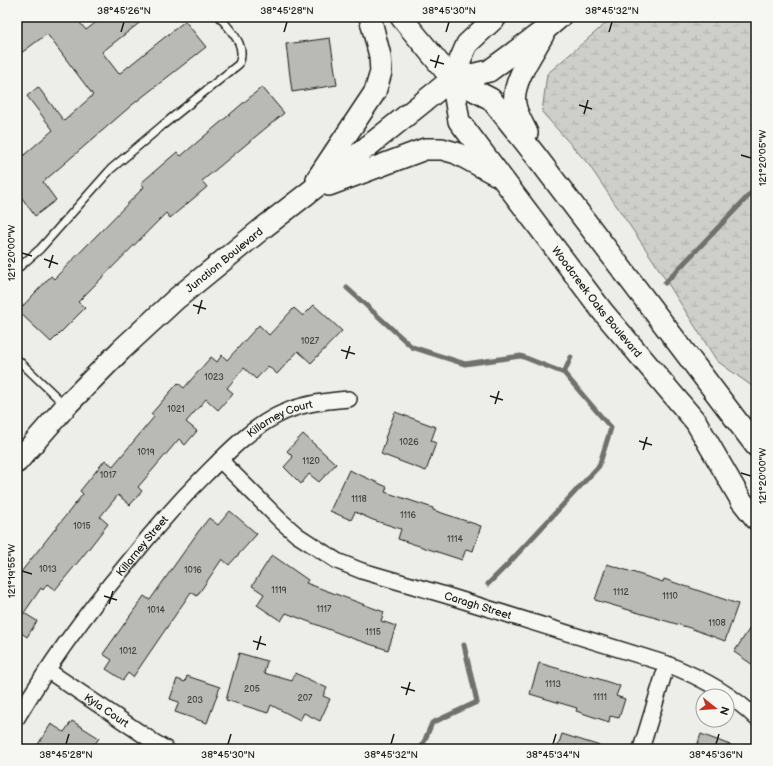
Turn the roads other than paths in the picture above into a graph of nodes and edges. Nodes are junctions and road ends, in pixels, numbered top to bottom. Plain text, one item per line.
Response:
1 (220, 17) edge
2 (370, 17) edge
3 (401, 17) edge
4 (496, 17) edge
5 (554, 22) edge
6 (452, 79) junction
7 (536, 156) junction
8 (504, 179) junction
9 (308, 193) junction
10 (17, 269) edge
11 (17, 359) edge
12 (349, 399) dead end
13 (66, 406) junction
14 (756, 446) edge
15 (220, 460) junction
16 (17, 462) edge
17 (756, 519) edge
18 (667, 664) junction
19 (47, 670) junction
20 (17, 718) edge
21 (756, 718) edge
22 (166, 749) edge
23 (641, 749) edge

1 - 10 lane
2 - 9 main road
3 - 6 main road, Woodcreek Oaks Boulevard
4 - 6 main road, Junction Boulevard
5 - 6 main road, Junction Boulevard
5 - 7 main road
6 - 7 main road, Woodcreek Oaks Boulevard
6 - 8 main road, Woodcreek Oaks Boulevard
6 - 9 main road, Junction Boulevard
7 - 14 main road, Woodcreek Oaks Boulevard
8 - 9 main road
8 - 17 main road, Woodcreek Oaks Boulevard
9 - 13 main road, Junction Boulevard
11 - 13 lane
12 - 15 street, Killarney Court
13 - 16 main road, Junction Boulevard
15 - 18 street, Caragh Street
15 - 19 street, Killarney Street
18 - 21 street, Caragh Street
18 - 23 street
19 - 20 street, Killarney Street
19 - 22 street, Kyla Court

